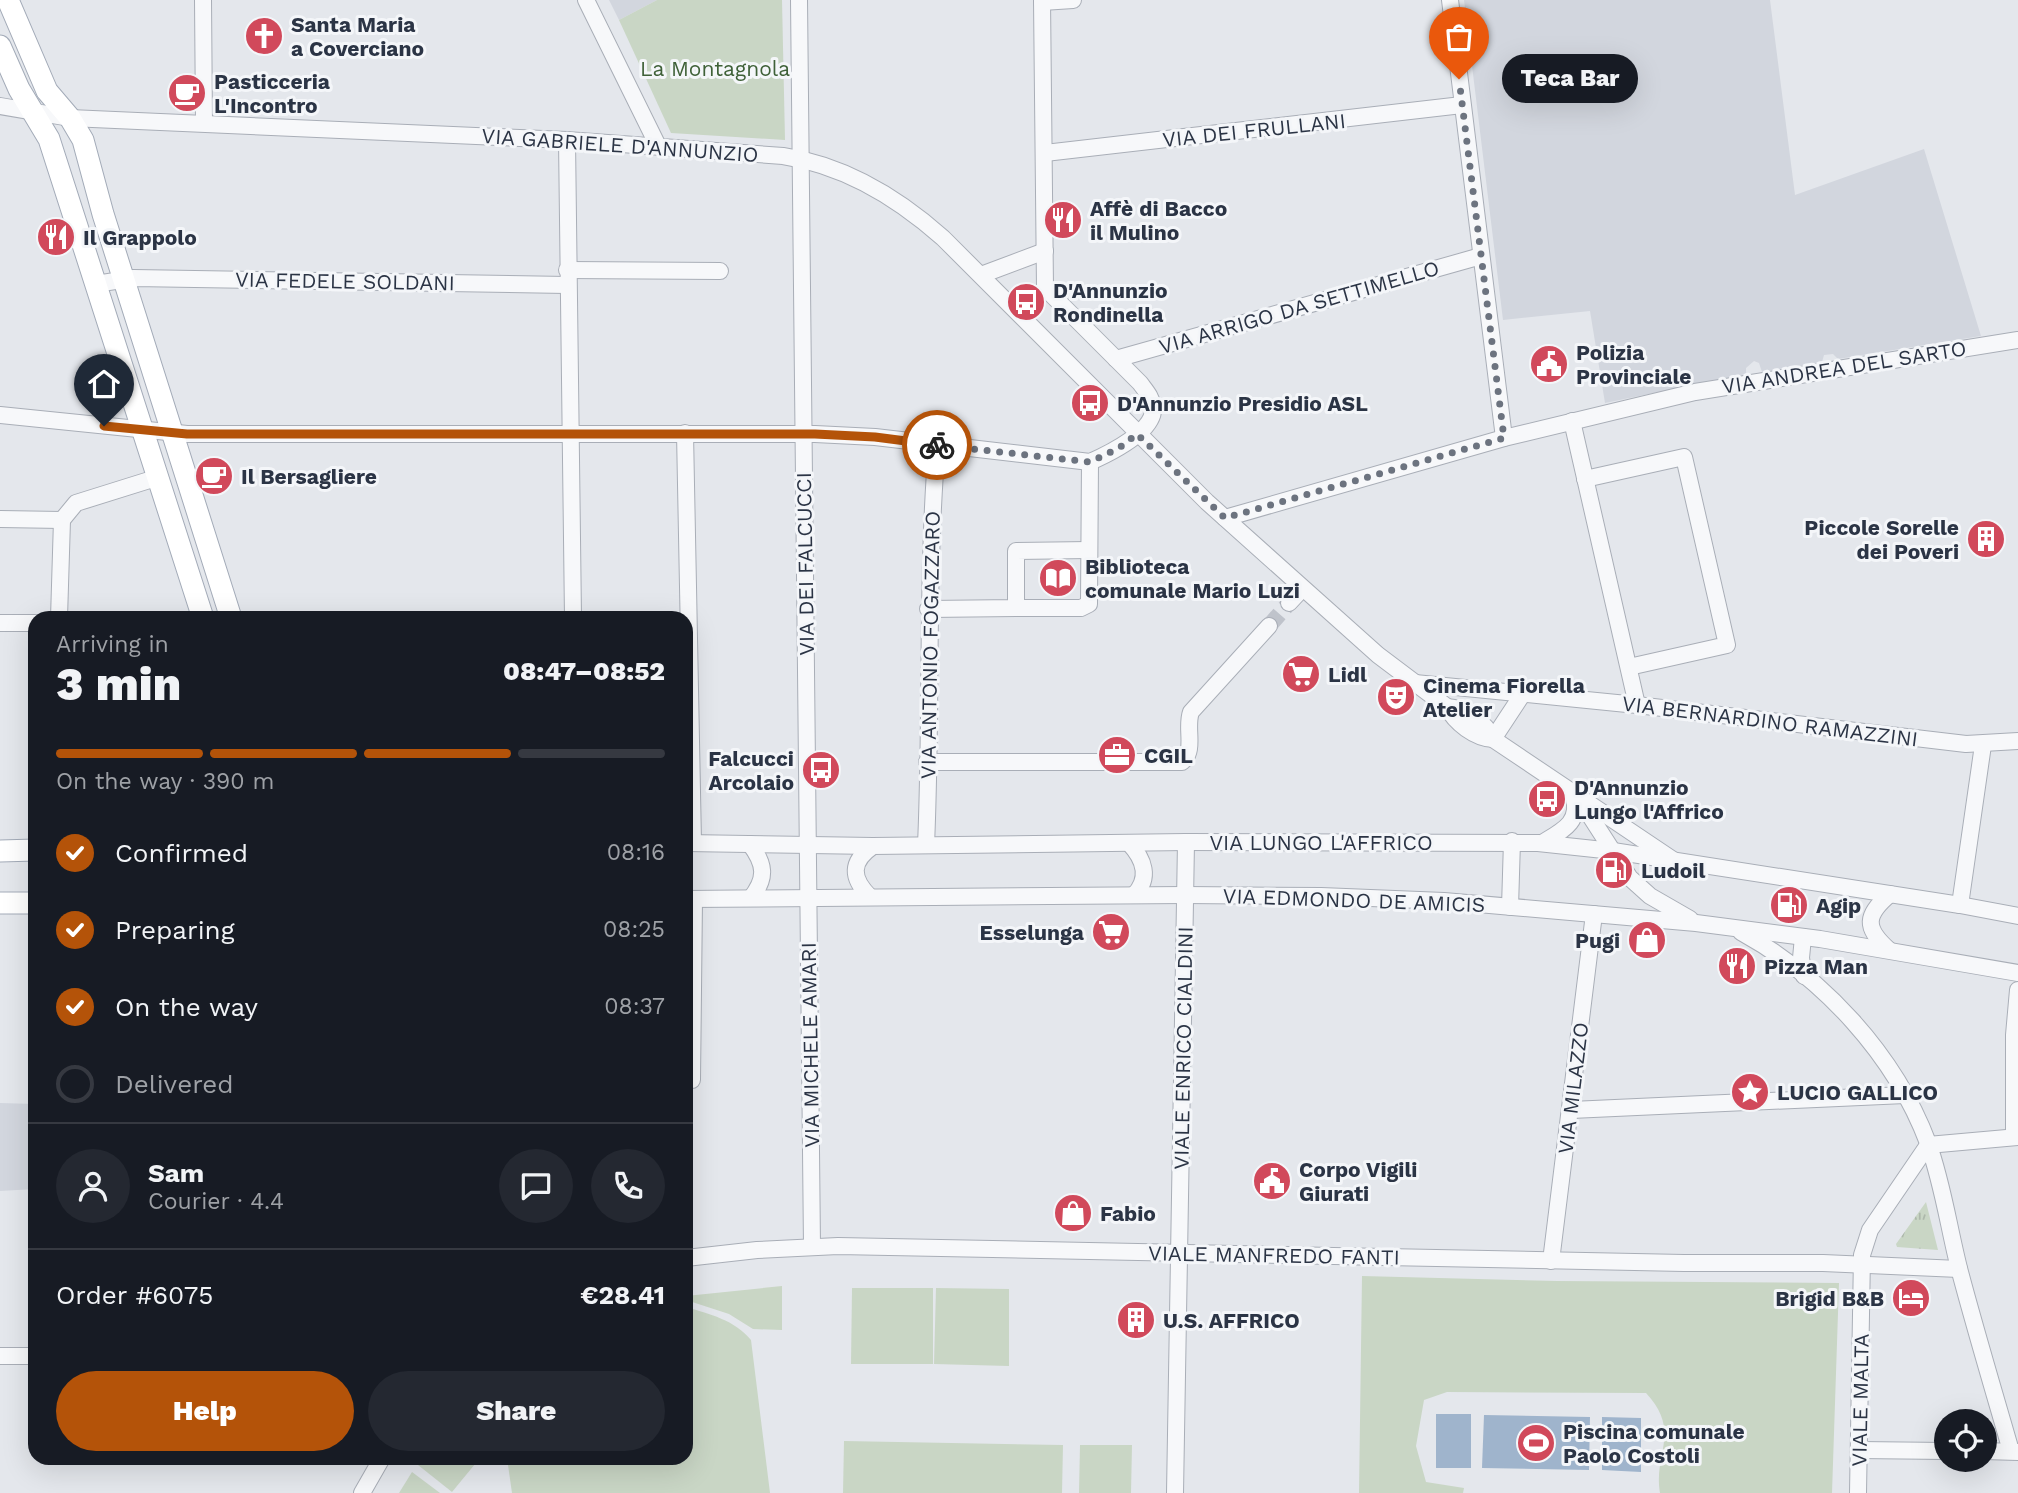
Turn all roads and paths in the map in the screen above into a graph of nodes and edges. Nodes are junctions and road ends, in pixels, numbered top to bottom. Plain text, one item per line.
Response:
1 (8, 0) edge
2 (202, 0) edge
3 (586, 0) edge
4 (799, 0) edge
5 (1073, 0) edge
6 (1450, 0) edge
7 (1042, 1) edge
8 (0, 46) edge
9 (0, 106) edge
10 (1462, 106) junction
11 (33, 112) junction
12 (70, 118) junction
13 (204, 123) junction
14 (567, 140) junction
15 (658, 146) junction
16 (1045, 153) junction
17 (801, 159) junction
18 (1045, 251) junction
19 (1481, 256) junction
20 (720, 271) dead end
21 (981, 275) junction
22 (567, 277) junction
23 (123, 278) junction
24 (96, 284) junction
25 (2018, 341) edge
26 (1116, 359) junction
27 (0, 415) edge
28 (1572, 421) junction
29 (144, 431) junction
30 (173, 433) junction
31 (685, 433) junction
32 (803, 434) junction
33 (1137, 434) junction
34 (571, 435) junction
35 (1504, 438) junction
36 (937, 445) junction
37 (1090, 462) junction
38 (159, 477) junction
39 (1585, 479) junction
40 (1225, 518) junction
41 (0, 519) edge
42 (62, 520) junction
43 (1089, 550) junction
44 (1302, 589) junction
45 (1289, 603) tunnel mouth
46 (928, 608) junction
47 (1016, 608) junction
48 (59, 611) edge
49 (201, 611) edge
50 (229, 611) edge
51 (573, 611) edge
52 (687, 611) edge
53 (0, 623) edge
54 (28, 623) edge
55 (1269, 626) tunnel mouth
56 (1629, 667) junction
57 (1413, 683) junction
58 (1522, 695) junction
59 (1637, 705) junction
60 (1493, 738) junction
61 (2018, 741) edge
62 (1983, 745) junction
63 (927, 762) junction
64 (1572, 793) junction
65 (1186, 842) junction
66 (1512, 842) junction
67 (693, 843) edge
68 (1542, 843) junction
69 (750, 844) junction
70 (807, 844) junction
71 (1129, 844) junction
72 (926, 845) junction
73 (873, 846) junction
74 (28, 850) edge
75 (1613, 850) junction
76 (0, 851) edge
77 (1673, 860) junction
78 (1890, 894) junction
79 (1134, 895) junction
80 (1185, 895) junction
81 (808, 897) junction
82 (870, 897) junction
83 (751, 898) junction
84 (693, 899) edge
85 (0, 903) edge
86 (28, 903) edge
87 (1960, 905) junction
88 (1510, 906) junction
89 (1594, 914) junction
90 (2018, 916) edge
91 (1696, 923) junction
92 (1732, 927) junction
93 (1803, 937) junction
94 (1889, 950) junction
95 (2018, 973) edge
96 (1804, 976) junction
97 (2018, 990) edge
98 (1905, 1095) junction
99 (1570, 1110) junction
100 (2016, 1137) edge
101 (1928, 1145) junction
102 (813, 1246) junction
103 (1180, 1253) junction
104 (693, 1257) edge
105 (1551, 1261) junction
106 (1862, 1265) junction
107 (1959, 1269) junction
108 (0, 1356) edge
109 (28, 1356) edge
110 (1859, 1450) junction
111 (1934, 1451) edge
112 (2014, 1452) edge
113 (378, 1465) edge
114 (362, 1493) edge
115 (1175, 1493) edge
116 (1858, 1493) edge

1 - 12 main road
2 - 13 street
3 - 15 street
4 - 17 street, VIA DEI FALCUCCI
5 - 7 street
6 - 10 street
7 - 16 street
8 - 11 main road
9 - 11 street, VIA GABRIELE D'ANNUNZIO
10 - 16 street, VIA DEI FRULLANI
10 - 19 street
11 - 12 street, VIA GABRIELE D'ANNUNZIO
11 - 24 main road
12 - 13 street, VIA GABRIELE D'ANNUNZIO
12 - 23 main road
13 - 14 street, VIA GABRIELE D'ANNUNZIO
14 - 15 street, VIA GABRIELE D'ANNUNZIO
14 - 22 street
15 - 17 street, VIA GABRIELE D'ANNUNZIO
16 - 18 street
17 - 21 street, VIA GABRIELE D'ANNUNZIO
17 - 32 street, VIA DEI FALCUCCI
18 - 21 street
18 - 26 street
19 - 26 street, VIA ARRIGO DA SETTIMELLO
19 - 35 street
20 - 22 street, VIA FEDELE SOLDANI
21 - 33 street, VIA GABRIELE D'ANNUNZIO
22 - 23 street, VIA FEDELE SOLDANI
22 - 34 street
23 - 24 street, VIA FEDELE SOLDANI
23 - 30 main road
24 - 29 main road
25 - 28 street, VIA ANDREA DEL SARTO
26 - 33 street
27 - 29 street
28 - 35 street, VIA ANDREA DEL SARTO
28 - 39 street
29 - 30 street
29 - 38 main road
30 - 34 street
30 - 50 main road
31 - 32 street
31 - 34 street
31 - 52 street
32 - 36 street
32 - 70 street, VIA DEI FALCUCCI
33 - 37 street
33 - 40 street, VIA GABRIELE D'ANNUNZIO
34 - 51 street
35 - 40 street, VIA ANDREA DEL SARTO
36 - 37 street
36 - 46 street, VIA ANTONIO FOGAZZARO
37 - 43 street
38 - 42 street
38 - 49 main road
39 - 56 street
39 - 56 street
40 - 44 street, VIA GABRIELE D'ANNUNZIO
41 - 42 street
42 - 48 street
43 - 47 street
43 - 47 street
44 - 45 street
44 - 57 street, VIA GABRIELE D'ANNUNZIO
46 - 47 street
46 - 63 street, VIA ANTONIO FOGAZZARO
53 - 54 street
55 - 63 street
56 - 59 street
57 - 58 street, VIA BERNARDINO RAMAZZINI
57 - 60 street, VIA GABRIELE D'ANNUNZIO
58 - 59 street, VIA BERNARDINO RAMAZZINI
58 - 60 street
59 - 62 street, VIA BERNARDINO RAMAZZINI
60 - 64 street, VIA GABRIELE D'ANNUNZIO
61 - 62 street, VIA BERNARDINO RAMAZZINI
62 - 87 street
63 - 72 street, VIA ANTONIO FOGAZZARO
64 - 68 street
64 - 75 street, VIA GABRIELE D'ANNUNZIO
64 - 77 street, VIA GABRIELE D'ANNUNZIO
65 - 66 street, VIA LUNGO L'AFFRICO
65 - 71 street, VIA LUNGO L'AFFRICO
65 - 80 street, VIALE ENRICO CIALDINI
66 - 68 street, VIA LUNGO L'AFFRICO
66 - 88 street
67 - 69 street, VIA LUNGO L'AFFRICO
68 - 75 street, VIA LUNGO L'AFFRICO
69 - 70 street, VIA LUNGO L'AFFRICO
69 - 83 street
70 - 73 street, VIA LUNGO L'AFFRICO
70 - 81 street, VIA MICHELE AMARI
71 - 72 street, VIA LUNGO L'AFFRICO
71 - 79 street
72 - 73 street, VIA LUNGO L'AFFRICO
73 - 82 street
74 - 76 main road
75 - 77 street, VIA LUNGO L'AFFRICO
75 - 91 street
77 - 78 street, VIA LUNGO L'AFFRICO
78 - 87 street, VIA LUNGO L'AFFRICO
78 - 94 street
79 - 80 street, VIA EDMONDO DE AMICIS
79 - 82 street, VIA EDMONDO DE AMICIS
80 - 88 street, VIA EDMONDO DE AMICIS
80 - 103 street, VIALE ENRICO CIALDINI
81 - 82 street, VIA EDMONDO DE AMICIS
81 - 83 street, VIA EDMONDO DE AMICIS
81 - 102 street, VIA MICHELE AMARI
83 - 84 street, VIA EDMONDO DE AMICIS
85 - 86 main road
87 - 90 street, VIA LUNGO L'AFFRICO
88 - 89 street, VIA EDMONDO DE AMICIS
89 - 91 street, VIA EDMONDO DE AMICIS
89 - 99 street, VIA MILAZZO
91 - 92 street, VIA EDMONDO DE AMICIS
92 - 93 street, VIA EDMONDO DE AMICIS
92 - 96 street
93 - 94 street, VIA EDMONDO DE AMICIS
93 - 96 street
94 - 95 street, VIA EDMONDO DE AMICIS
96 - 98 street
97 - 100 street
98 - 99 street
98 - 101 street
99 - 105 street, VIA MILAZZO
100 - 101 street
101 - 106 street, VIALE MALTA
101 - 107 street
102 - 103 street, VIALE MANFREDO FANTI
102 - 104 street, VIALE MANFREDO FANTI
103 - 105 street, VIALE MANFREDO FANTI
103 - 115 street, VIALE ENRICO CIALDINI
105 - 106 street, VIALE MANFREDO FANTI
106 - 107 street, VIALE MANFREDO FANTI
106 - 110 street, VIALE MALTA
107 - 112 street
108 - 109 street
110 - 111 street
110 - 116 street, VIALE MALTA
113 - 114 street

